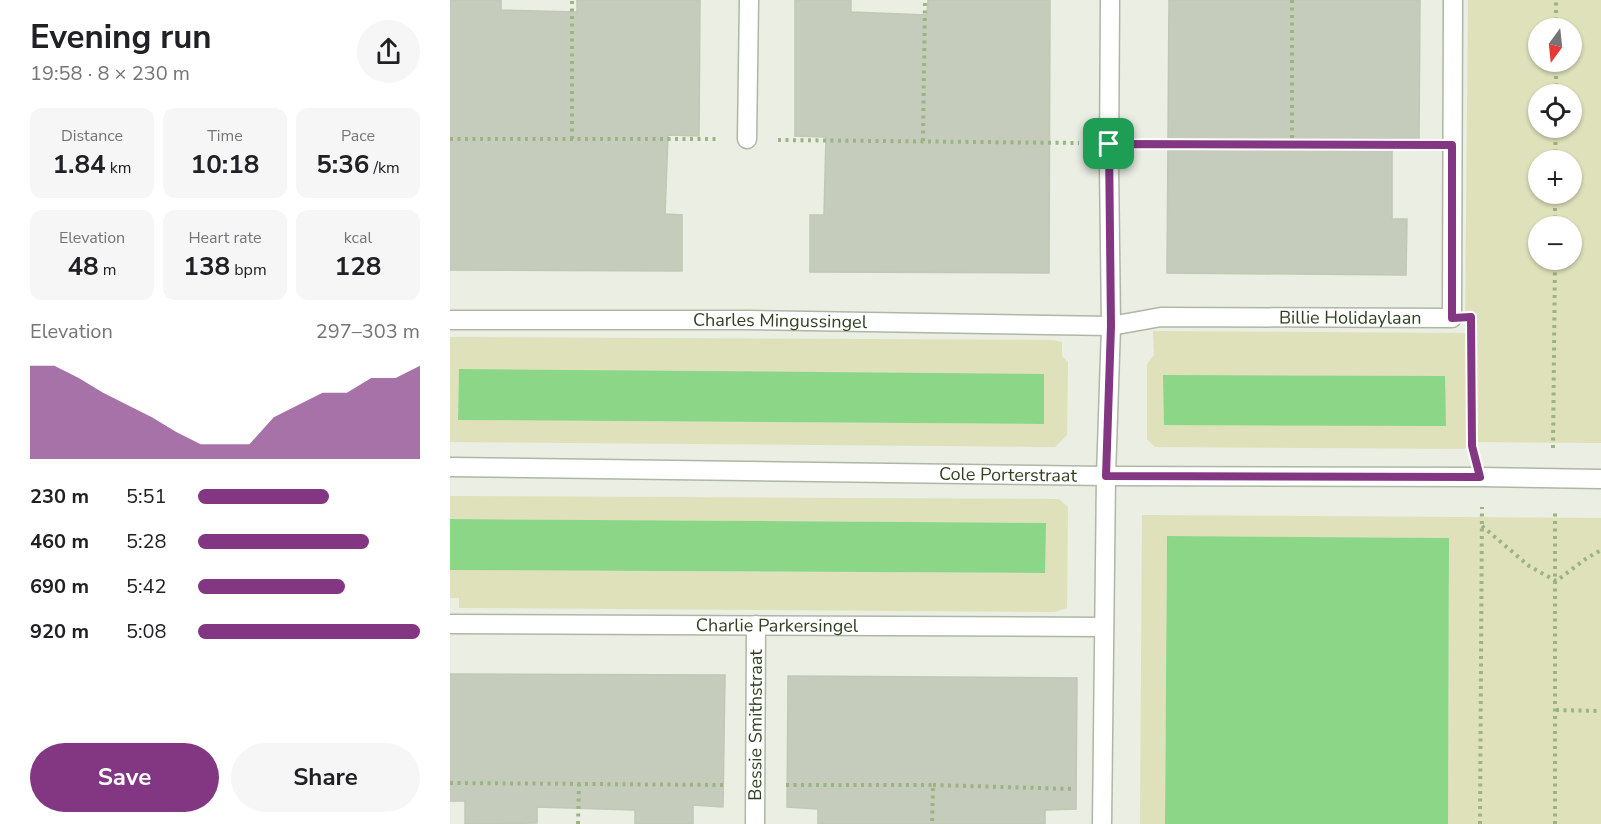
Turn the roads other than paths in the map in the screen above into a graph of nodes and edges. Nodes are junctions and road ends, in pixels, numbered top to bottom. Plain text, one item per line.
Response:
1 (749, 0) edge
2 (1110, 0) edge
3 (1453, 0) edge
4 (747, 139) road end
5 (450, 320) edge
6 (1111, 326) junction
7 (450, 467) edge
8 (1106, 476) junction
9 (1601, 479) edge
10 (450, 624) edge
11 (756, 625) junction
12 (1104, 627) junction
13 (755, 824) edge
14 (1102, 824) edge

1 - 4 street
2 - 6 street
3 - 6 street, Billie Holidaylaan
5 - 6 street, Charles Mingussingel
6 - 8 street
7 - 8 street, Cole Porterstraat
8 - 9 street, Cole Porterstraat
8 - 12 street
10 - 11 street, Charlie Parkersingel
11 - 12 street, Charlie Parkersingel
11 - 13 street, Bessie Smithstraat
12 - 14 street

